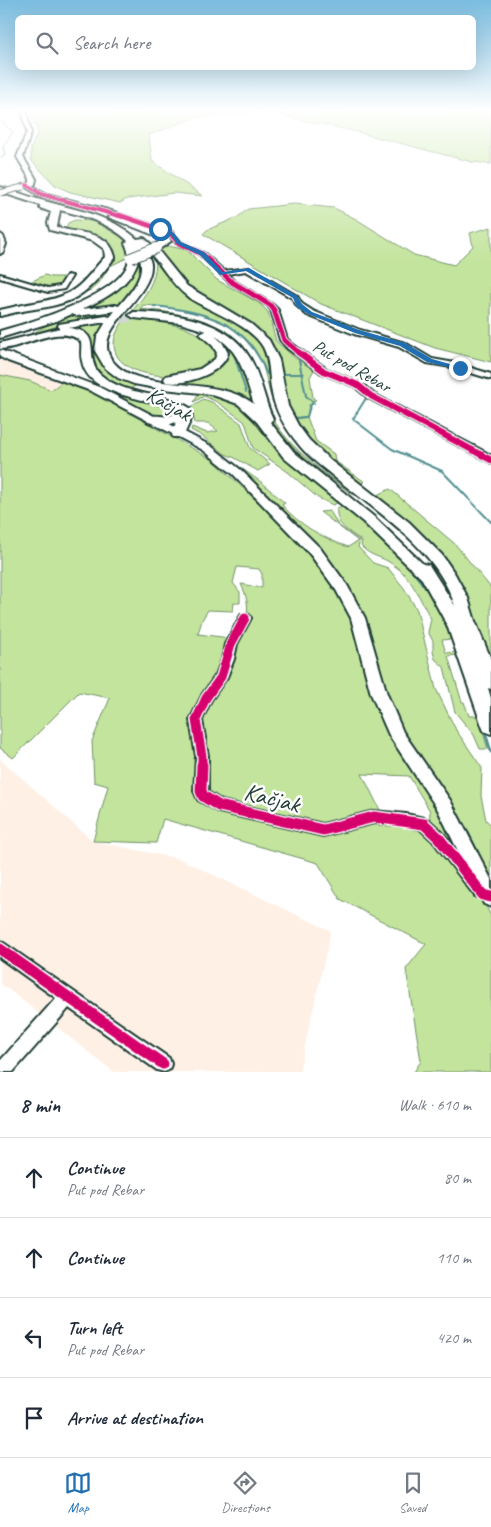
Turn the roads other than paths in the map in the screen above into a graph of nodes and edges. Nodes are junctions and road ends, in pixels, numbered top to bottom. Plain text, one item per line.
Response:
1 (22, 161) edge
2 (0, 183) edge
3 (25, 186) junction
4 (0, 188) edge
5 (0, 193) edge
6 (35, 202) junction
7 (88, 214) junction
8 (79, 235) junction
9 (0, 236) edge
10 (124, 236) junction
11 (142, 241) junction
12 (1, 248) edge
13 (222, 273) junction
14 (0, 276) edge
15 (69, 276) dead end
16 (40, 304) junction
17 (18, 309) joint
18 (0, 313) edge
19 (136, 314) junction
20 (43, 321) junction
21 (0, 345) edge
22 (491, 377) edge
23 (179, 406) junction
24 (152, 419) junction
25 (178, 434) junction
26 (491, 460) edge
27 (428, 576) junction
28 (245, 618) dead end
29 (467, 620) junction
30 (491, 682) edge
31 (491, 726) edge
32 (491, 897) edge
33 (0, 949) edge
34 (68, 997) junction
35 (163, 1064) dead end
36 (2, 1072) edge

1 - 3 street
2 - 7 highway
3 - 5 street, bridge
3 - 13 street
4 - 6 highway
6 - 7 highway
6 - 8 highway
7 - 10 highway
7 - 11 highway
7 - 16 highway, bridge
7 - 27 highway
8 - 10 highway
8 - 16 highway
9 - 12 street
10 - 20 highway
11 - 19 highway
11 - 29 highway
13 - 22 street, Put pod Rebar
13 - 26 street, Put pod Rebar
14 - 15 street
16 - 17 highway
17 - 18 main road
19 - 27 highway
19 - 29 highway
20 - 21 highway
20 - 21 highway
21 - 23 highway
21 - 24 main road, Kačjak
23 - 24 highway
23 - 25 highway
24 - 25 main road, Kačjak
25 - 32 main road, Kačjak
27 - 31 highway
28 - 32 street, Kačjak
29 - 30 highway
33 - 34 street
34 - 35 street
34 - 36 street

